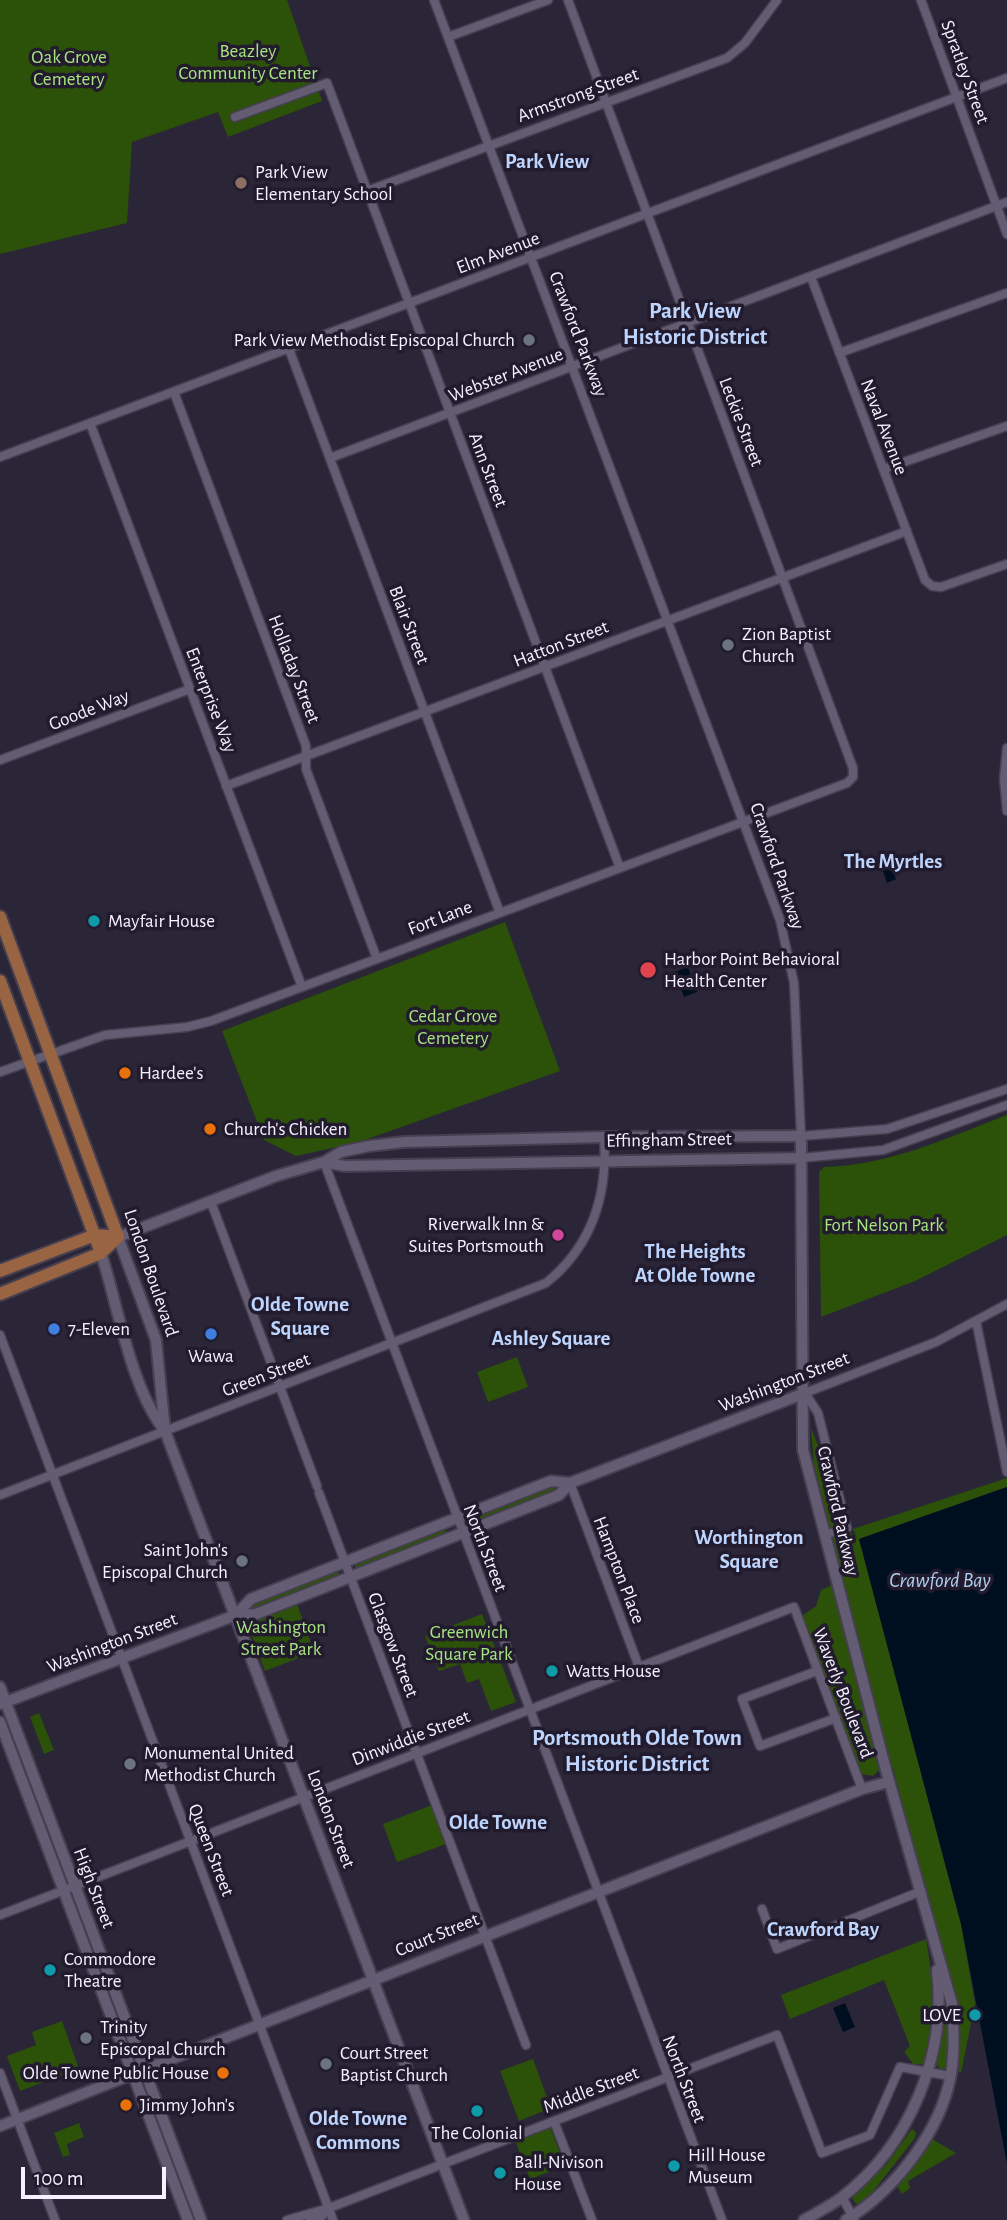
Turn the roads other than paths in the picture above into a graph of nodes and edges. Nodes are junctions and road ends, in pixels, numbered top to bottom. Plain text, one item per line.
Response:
1 (434, 0) edge
2 (548, 0) edge
3 (568, 0) edge
4 (777, 0) edge
5 (921, 0) edge
6 (448, 37) junction
7 (1007, 78) edge
8 (957, 96) junction
9 (605, 102) junction
10 (235, 117) dead end
11 (488, 145) junction
12 (367, 191) junction
13 (1007, 202) edge
14 (997, 206) junction
15 (646, 214) junction
16 (1007, 234) edge
17 (531, 258) junction
18 (811, 277) junction
19 (1007, 293) edge
20 (409, 303) junction
21 (687, 324) junction
22 (289, 349) junction
23 (839, 353) junction
24 (572, 367) junction
25 (174, 392) junction
26 (450, 413) junction
27 (90, 423) junction
28 (1007, 426) edge
29 (0, 457) edge
30 (330, 458) junction
31 (884, 470) junction
32 (907, 531) junction
33 (1007, 564) edge
34 (782, 578) junction
35 (667, 621) junction
36 (545, 666) junction
37 (190, 689) junction
38 (425, 712) junction
39 (1007, 748) edge
40 (306, 756) junction
41 (0, 760) edge
42 (853, 776) joint
43 (226, 786) junction
44 (1007, 811) edge
45 (744, 821) junction
46 (620, 868) junction
47 (500, 913) junction
48 (0, 917) edge
49 (377, 959) junction
50 (0, 981) edge
51 (302, 987) junction
52 (51, 1053) junction
53 (30, 1060) junction
54 (0, 1072) edge
55 (1005, 1090) edge
56 (1007, 1105) edge
57 (801, 1136) junction
58 (604, 1137) junction
59 (801, 1158) junction
60 (606, 1160) junction
61 (324, 1162) junction
62 (211, 1202) junction
63 (95, 1234) junction
64 (118, 1237) junction
65 (101, 1253) junction
66 (0, 1271) edge
67 (0, 1294) edge
68 (1007, 1304) edge
69 (976, 1321) junction
70 (0, 1335) edge
71 (392, 1343) junction
72 (279, 1387) junction
73 (805, 1393) junction
74 (165, 1431) junction
75 (1007, 1472) edge
76 (53, 1475) junction
77 (570, 1483) junction
78 (0, 1495) edge
79 (456, 1518) junction
80 (462, 1534) junction
81 (824, 1535) junction
82 (345, 1562) junction
83 (351, 1577) junction
84 (794, 1607) joint
85 (236, 1615) junction
86 (122, 1658) junction
87 (639, 1667) junction
88 (817, 1671) junction
89 (0, 1687) edge
90 (3, 1703) edge
91 (528, 1710) junction
92 (836, 1718) junction
93 (0, 1722) edge
94 (416, 1753) junction
95 (889, 1782) junction
96 (862, 1789) junction
97 (304, 1796) junction
98 (190, 1840) junction
99 (74, 1884) junction
100 (63, 1889) junction
101 (597, 1892) junction
102 (919, 1892) junction
103 (762, 1909) dead end
104 (0, 1915) edge
105 (485, 1935) junction
106 (934, 1948) junction
107 (373, 1979) junction
108 (260, 2024) junction
109 (526, 2045) dead end
110 (144, 2069) junction
111 (930, 2071) junction
112 (0, 2073) edge
113 (132, 2074) junction
114 (950, 2076) junction
115 (667, 2077) junction
116 (18, 2119) junction
117 (554, 2121) junction
118 (0, 2126) edge
119 (442, 2164) junction
120 (842, 2197) junction
121 (329, 2208) junction
122 (851, 2219) edge
123 (55, 2220) edge
124 (188, 2220) edge
125 (201, 2220) edge
126 (287, 2220) edge
127 (310, 2220) edge
128 (333, 2220) edge
129 (464, 2220) edge
130 (592, 2220) edge
131 (722, 2220) edge
132 (804, 2220) edge

1 - 6 street, Crawford Parkway
2 - 6 street
3 - 9 street, Leckie Street
4 - 9 street, Armstrong Street
5 - 8 street, Spratley Street
6 - 11 street, Crawford Parkway
7 - 8 street, Elm Avenue
8 - 14 street, Spratley Street
8 - 15 street, Elm Avenue
9 - 11 street, Armstrong Street
9 - 15 street, Leckie Street
10 - 12 street, Ann Street
11 - 12 street, Armstrong Street
11 - 17 street, Crawford Parkway
12 - 20 street, Ann Street
13 - 14 street, Webster Avenue
14 - 16 street, Spratley Street
14 - 18 street, Webster Avenue
15 - 17 street, Elm Avenue
15 - 21 street, Leckie Street
17 - 20 street, Elm Avenue
17 - 24 street, Crawford Parkway
18 - 21 street, Webster Avenue
18 - 23 street, Naval Avenue
19 - 23 street
20 - 22 street, Elm Avenue
20 - 26 street, Ann Street
21 - 24 street, Webster Avenue
21 - 34 street, Leckie Street
22 - 25 street, Elm Avenue
22 - 30 street, Blair Street
23 - 31 street, Naval Avenue
24 - 26 street, Webster Avenue
24 - 35 street, Crawford Parkway
25 - 27 street, Elm Avenue
25 - 40 street, Holladay Street
26 - 30 street, Webster Avenue
26 - 36 street, Ann Street
27 - 29 street, Elm Avenue
27 - 37 street, Enterprise Way
28 - 31 street
30 - 38 street, Blair Street
31 - 32 street, Naval Avenue
32 - 33 street, Naval Avenue
32 - 34 street, Hatton Street
34 - 35 street, Hatton Street
34 - 42 street, Leckie Street
35 - 36 street, Hatton Street
35 - 45 street, Crawford Parkway
36 - 38 street, Hatton Street
36 - 46 street, Ann Street
37 - 41 street, Goode Way
37 - 43 street, Enterprise Way
38 - 40 street, Hatton Street
38 - 47 street, Blair Street
39 - 44 street
40 - 43 street, Hatton Street
40 - 49 street, Holladay Street
42 - 45 street, Fort Lane
43 - 51 street, Enterprise Way
45 - 46 street, Fort Lane
45 - 57 street, Crawford Parkway
46 - 47 street, Fort Lane
47 - 49 street, Fort Lane
48 - 52 main road, London Boulevard
49 - 51 street, Fort Lane
50 - 53 main road
51 - 52 street, Fort Lane
52 - 53 street, Fort Lane
52 - 64 main road, London Boulevard
53 - 54 street, Fort Lane
53 - 63 main road
55 - 57 street, Effingham Street
56 - 59 street, Effingham Street
57 - 58 main road, Effingham Street
57 - 59 main road, Crawford Parkway
58 - 60 street, Green Street
58 - 61 main road, Effingham Street
59 - 60 main road, Effingham Street
59 - 73 main road, Crawford Parkway
60 - 61 main road, Effingham Street
60 - 71 street, Green Street
61 - 62 main road, Effingham Street
61 - 71 street, North Street
62 - 64 main road, Effingham Street
62 - 72 street, Glasgow Street
63 - 64 main road, Effingham Street
63 - 65 main road
63 - 66 main road, Effingham Street
64 - 65 main road, Effingham Street
64 - 74 main road, London Boulevard
65 - 67 main road, Effingham Street
65 - 74 main road
68 - 69 street, Washington Street
69 - 73 street, Washington Street
69 - 75 street
70 - 76 street, Queen Street
71 - 72 street, Green Street
71 - 79 street, North Street
72 - 74 street, Green Street
72 - 82 street, Glasgow Street
73 - 77 main road, Washington Street
73 - 81 main road, Crawford Parkway
73 - 81 street
74 - 76 street, Green Street
74 - 85 main road, London Street
76 - 78 street, Green Street
76 - 86 street, Queen Street
77 - 79 main road, Washington Street
77 - 80 main road, Washington Street
77 - 87 street, Hampton Place
79 - 80 street, North Street
79 - 82 main road, Washington Street
80 - 83 main road, Washington Street
80 - 91 street, North Street
81 - 95 main road, Crawford Parkway
82 - 83 street, Glasgow Street
82 - 85 main road, Washington Street
83 - 85 main road, Washington Street
83 - 94 street, Glasgow Street
84 - 87 street, Dinwiddie Street
84 - 88 street, Waverly Boulevard
85 - 86 main road, Washington Street
85 - 97 main road, London Street
86 - 90 main road, Washington Street
86 - 98 street, Queen Street
87 - 91 street, Dinwiddie Street
88 - 92 street, Waverly Boulevard
88 - 92 street
89 - 90 main road, High Street
90 - 99 main road, High Street
91 - 94 street, Dinwiddie Street
91 - 101 street, North Street
92 - 96 street, Waverly Boulevard
93 - 100 main road, High Street
94 - 97 street, Dinwiddie Street
94 - 105 street, Glasgow Street
95 - 96 main road, Court Street
95 - 102 main road, Crawford Parkway
96 - 101 main road, Court Street
97 - 98 street, Dinwiddie Street
97 - 107 main road, London Street
98 - 99 street, Dinwiddie Street
98 - 108 street, Queen Street
99 - 100 street, Dinwiddie Street
99 - 110 main road, High Street
100 - 104 street, Dinwiddie Street
100 - 113 main road, High Street
101 - 105 main road, Court Street
101 - 115 street, North Street
102 - 103 street
102 - 106 main road, Crawford Parkway
105 - 107 main road, Court Street
105 - 109 street, Glasgow Street
106 - 111 main road, Crawford Parkway
106 - 114 main road, Crawford Parkway
107 - 108 main road, Court Street
107 - 119 main road, London Street
108 - 110 main road, Court Street
108 - 121 street, Queen Street
110 - 113 main road, Court Street
110 - 125 main road, High Street
111 - 114 street, Middle Street
111 - 115 street, Middle Street
111 - 120 main road, Crawford Parkway
112 - 116 street
113 - 116 main road, Court Street
113 - 124 main road, High Street
114 - 122 main road, Crawford Parkway
115 - 117 street, Middle Street
115 - 131 street, North Street
116 - 118 main road, Court Street
116 - 123 street
117 - 119 street, Middle Street
117 - 130 street
119 - 121 street, Middle Street
119 - 129 main road, London Street
120 - 122 street
120 - 132 main road, Crawford Parkway
121 - 126 street, Middle Street
121 - 127 street, Middle Street
121 - 128 street, Queen Street

